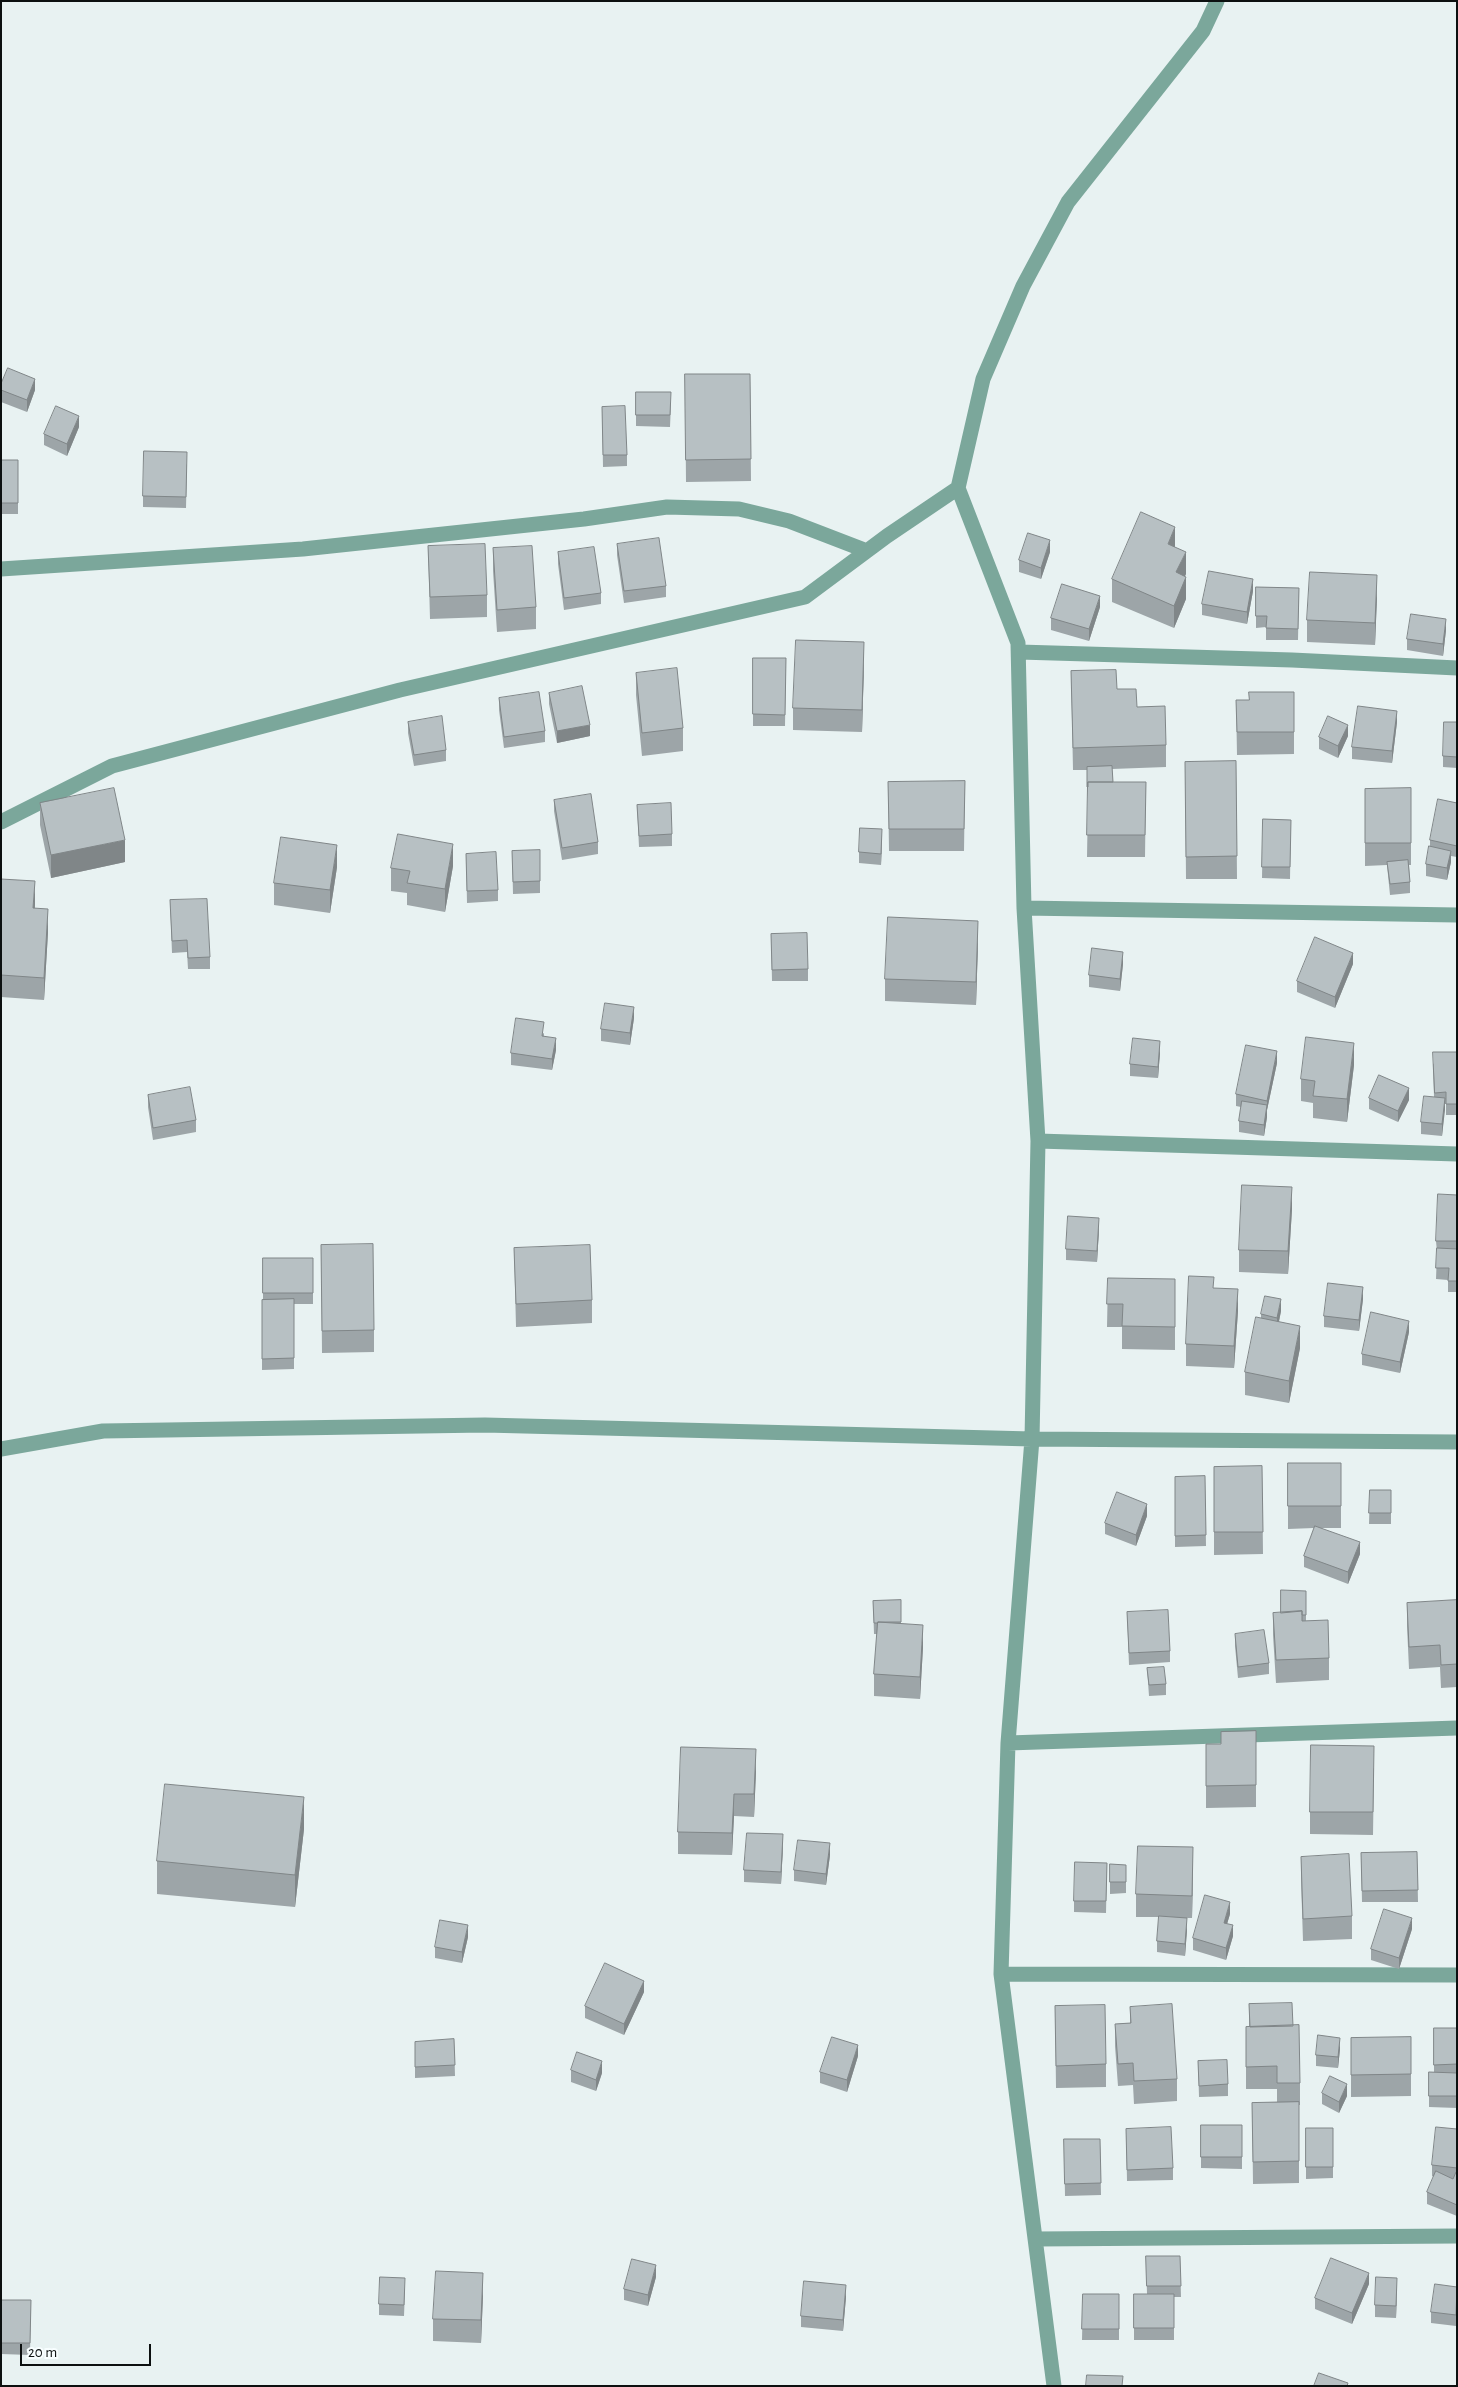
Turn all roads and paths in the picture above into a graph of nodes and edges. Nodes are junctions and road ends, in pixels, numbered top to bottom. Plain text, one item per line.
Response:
1 (1217, 1) edge
2 (958, 488) junction
3 (867, 551) junction
4 (1, 569) edge
5 (1019, 652) junction
6 (1457, 668) edge
7 (1, 822) edge
8 (1024, 908) junction
9 (1457, 914) edge
10 (1038, 1142) junction
11 (1457, 1154) edge
12 (1032, 1439) junction
13 (1457, 1442) edge
14 (1, 1449) edge
15 (1457, 1728) edge
16 (1008, 1743) junction
17 (1001, 1974) junction
18 (1457, 1974) edge
19 (1457, 2236) edge
20 (1036, 2239) junction
21 (1054, 2386) edge

1 - 2 street
2 - 3 street
2 - 5 street
3 - 4 street
3 - 7 street
5 - 6 street
5 - 8 street
8 - 9 street
8 - 10 street
10 - 11 street
10 - 12 street
12 - 13 street
12 - 14 street
12 - 16 street
15 - 16 street
16 - 17 street
17 - 18 street
17 - 20 street
19 - 20 street
20 - 21 street

